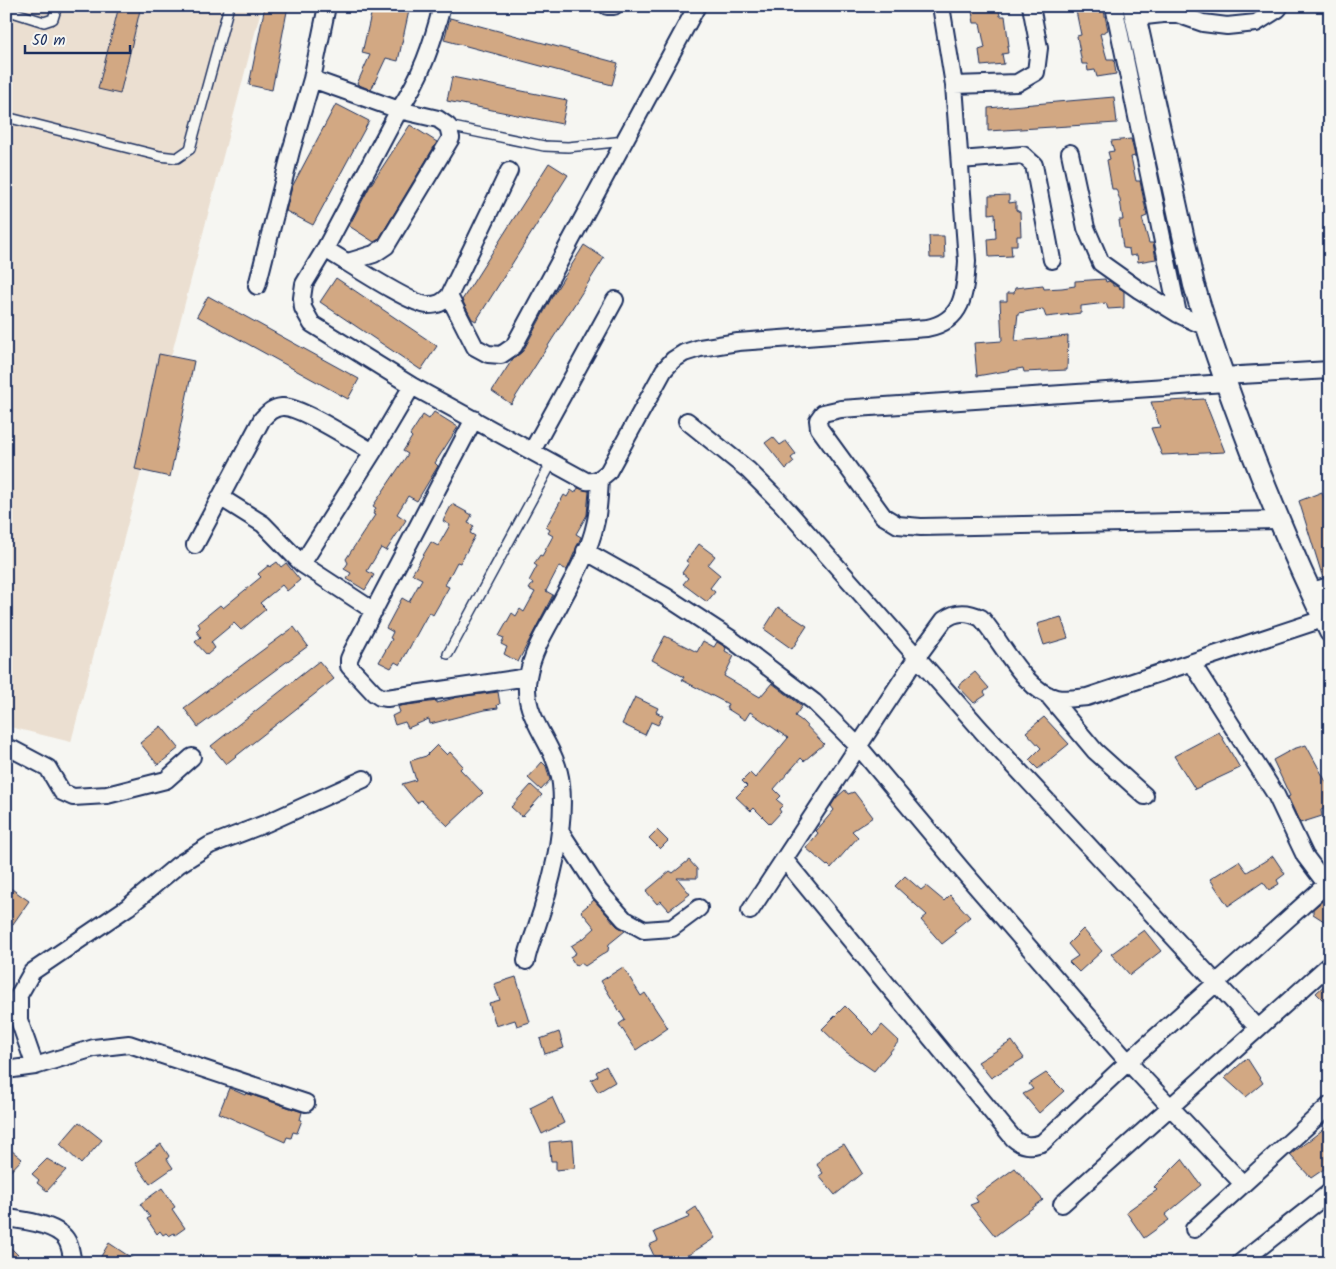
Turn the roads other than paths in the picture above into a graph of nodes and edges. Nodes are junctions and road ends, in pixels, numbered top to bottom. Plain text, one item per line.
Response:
1 (57, 6) edge
2 (229, 6) edge
3 (327, 6) edge
4 (442, 6) edge
5 (606, 6) edge
6 (614, 6) edge
7 (697, 6) edge
8 (941, 6) edge
9 (1031, 6) edge
10 (1114, 6) edge
11 (1280, 6) edge
12 (6, 10) edge
13 (1135, 12) edge
14 (312, 80) junction
15 (954, 85) junction
16 (399, 110) junction
17 (6, 117) edge
18 (448, 126) junction
19 (625, 141) junction
20 (1154, 144) junction
21 (1070, 153) dead end
22 (960, 160) junction
23 (509, 171) dead end
24 (325, 249) junction
25 (1052, 260) dead end
26 (348, 262) junction
27 (258, 286) dead end
28 (449, 296) junction
29 (615, 300) dead end
30 (1178, 314) junction
31 (1206, 327) junction
32 (1330, 370) edge
33 (1224, 379) junction
34 (412, 386) junction
35 (474, 419) junction
36 (687, 420) dead end
37 (532, 451) junction
38 (373, 452) junction
39 (552, 462) junction
40 (600, 479) junction
41 (220, 497) junction
42 (1279, 520) junction
43 (194, 545) dead end
44 (585, 551) junction
45 (302, 564) junction
46 (1320, 588) edge
47 (374, 611) junction
48 (1327, 626) edge
49 (448, 654) dead end
50 (917, 657) junction
51 (1192, 663) junction
52 (528, 677) junction
53 (1048, 695) junction
54 (859, 747) junction
55 (6, 748) edge
56 (192, 757) dead end
57 (364, 779) dead end
58 (1144, 796) dead end
59 (560, 831) junction
60 (784, 859) junction
61 (1328, 883) edge
62 (699, 908) dead end
63 (750, 911) dead end
64 (526, 961) dead end
65 (1330, 964) edge
66 (1217, 983) junction
67 (1258, 1028) junction
68 (1128, 1062) junction
69 (35, 1066) junction
70 (6, 1070) edge
71 (306, 1103) dead end
72 (1330, 1105) edge
73 (1170, 1107) junction
74 (1243, 1184) junction
75 (1330, 1192) edge
76 (1062, 1204) dead end
77 (6, 1218) edge
78 (1194, 1229) dead end
79 (73, 1263) edge
80 (1240, 1263) edge

1 - 12 lane
2 - 17 lane
3 - 14 street
4 - 16 street
5 - 6 street
7 - 19 street
8 - 15 street
9 - 15 street
10 - 20 street
11 - 13 street
13 - 20 street
14 - 16 street
14 - 27 street
15 - 22 street
16 - 18 street
16 - 24 street
18 - 19 lane
18 - 26 street
19 - 28 street
20 - 30 street
20 - 31 street
21 - 30 street
22 - 25 street
22 - 40 street
23 - 28 street
24 - 26 street
24 - 34 street
26 - 28 street
29 - 37 street
30 - 31 street
31 - 33 street
32 - 33 street
33 - 42 street
33 - 42 street
34 - 35 street
34 - 38 street
35 - 37 street
35 - 47 street
36 - 50 street
37 - 39 street
38 - 41 street
38 - 45 street
39 - 40 street
39 - 49 lane
40 - 44 street
41 - 43 street
41 - 45 street
42 - 46 street
44 - 52 street
44 - 54 street
45 - 47 street
46 - 48 street
47 - 52 street
48 - 51 street
50 - 53 street
50 - 54 street
50 - 66 street
51 - 53 street
51 - 61 street
52 - 59 street
53 - 58 street
54 - 60 street
54 - 68 street
55 - 56 street
57 - 69 street
59 - 62 street
59 - 64 street
60 - 63 street
60 - 68 street
61 - 66 street
65 - 67 street
66 - 67 street
66 - 68 street
67 - 73 street
68 - 73 street
69 - 70 street
69 - 71 street
72 - 74 street
73 - 74 street
73 - 76 street
74 - 78 street
75 - 80 street
77 - 79 street

